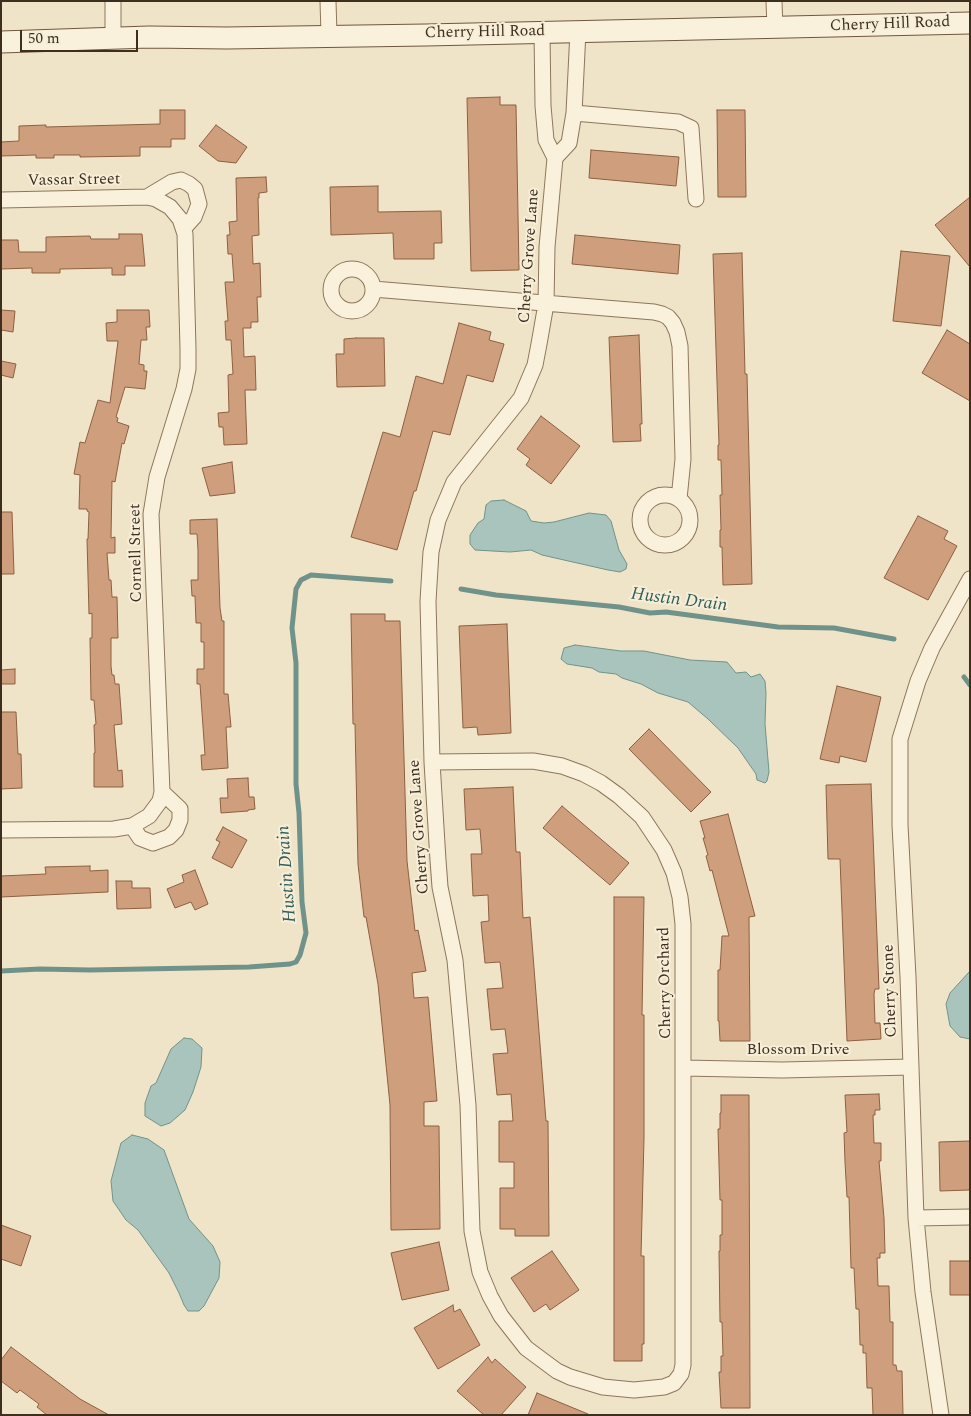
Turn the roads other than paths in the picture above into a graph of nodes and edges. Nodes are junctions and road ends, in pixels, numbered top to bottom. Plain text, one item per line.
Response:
1 (113, 1) edge
2 (328, 1) edge
3 (774, 1) edge
4 (970, 23) edge
5 (775, 28) junction
6 (542, 31) junction
7 (578, 31) junction
8 (329, 36) junction
9 (114, 38) junction
10 (1, 42) edge
11 (574, 113) junction
12 (555, 158) junction
13 (147, 197) junction
14 (696, 199) dead end
15 (1, 200) edge
16 (176, 212) joint
17 (184, 228) junction
18 (373, 290) dead end
19 (546, 304) junction
20 (679, 499) dead end
21 (970, 579) edge
22 (432, 762) junction
23 (162, 792) junction
24 (132, 826) junction
25 (1, 830) edge
26 (911, 1067) junction
27 (684, 1068) junction
28 (970, 1217) edge
29 (916, 1218) junction
30 (674, 1383) joint
31 (941, 1415) edge

1 - 9 street
2 - 8 street
3 - 5 street
4 - 5 main road, Cherry Hill Road
5 - 7 main road, Cherry Hill Road
6 - 7 main road, Cherry Hill Road
6 - 8 main road, Cherry Hill Road
6 - 12 street, Cherry Grove Lane
7 - 11 street
8 - 9 main road, Cherry Hill Road
9 - 10 main road, Cherry Hill Road
11 - 12 street
11 - 14 street
12 - 19 street, Cherry Grove Lane
13 - 15 street, Vassar Street
13 - 16 street, Vassar Street
13 - 17 street, Vassar Street
16 - 17 street, Cornell Street
17 - 23 street, Cornell Street
18 - 19 street
19 - 20 street
19 - 22 street, Cherry Grove Lane
21 - 26 street, Cherry Stone
22 - 27 street, Cherry Orchard
22 - 30 street, Cherry Grove Lane
23 - 24 street, Cornell Street
23 - 24 street
24 - 25 street
26 - 27 street, Blossom Drive
26 - 29 street, Cherry Stone
27 - 30 street, Cherry Orchard
28 - 29 street
29 - 31 street, Cherry Stone

